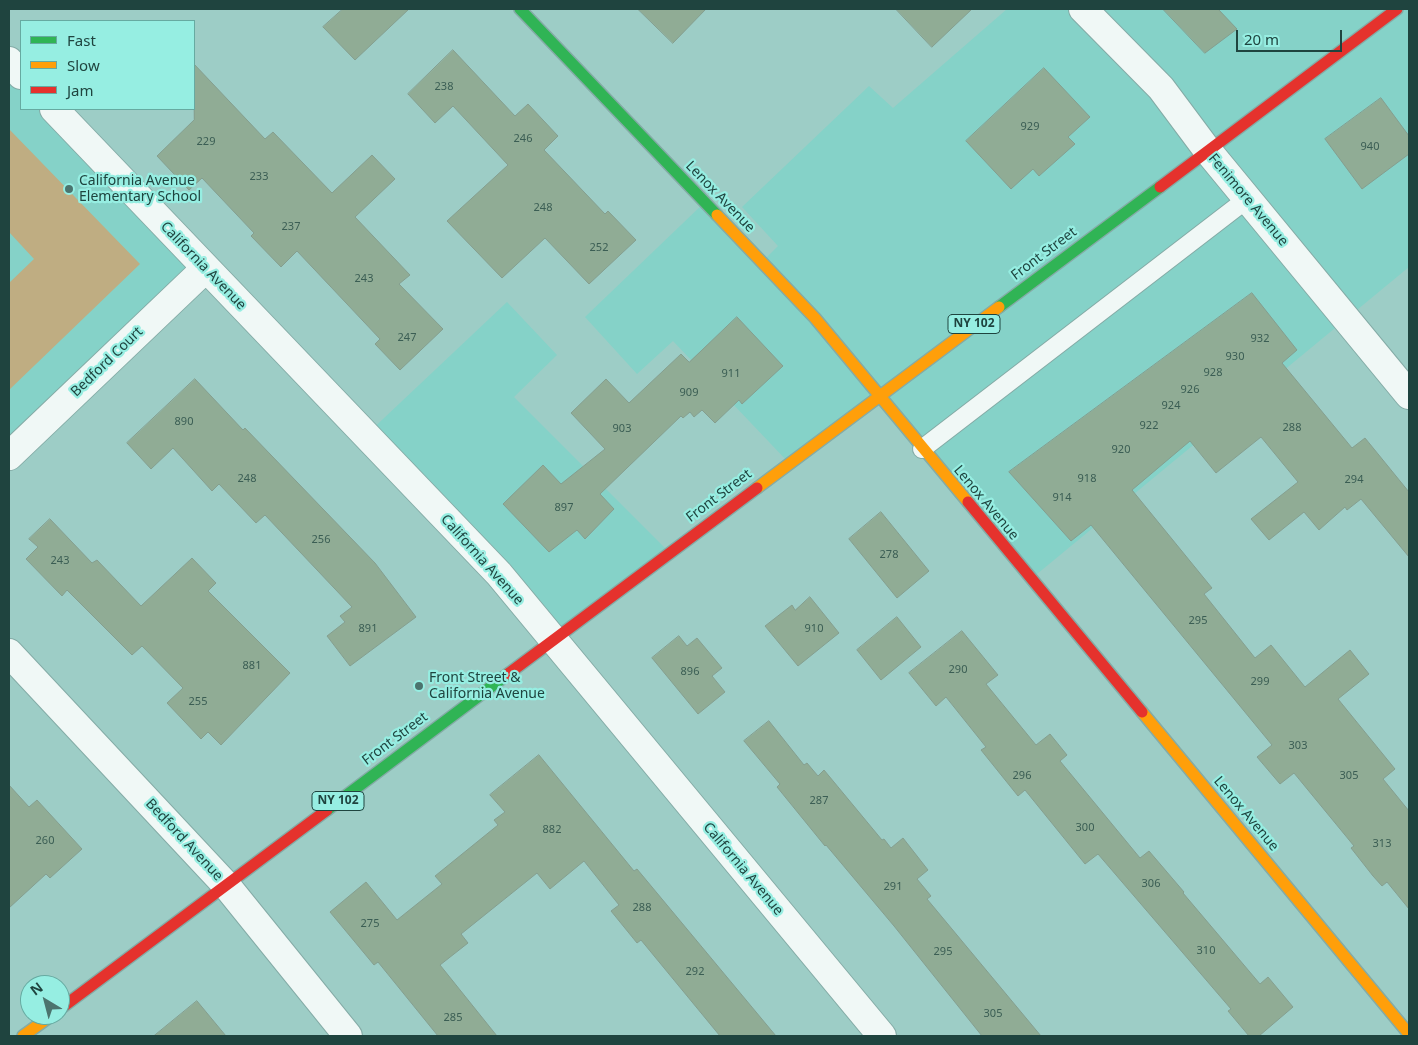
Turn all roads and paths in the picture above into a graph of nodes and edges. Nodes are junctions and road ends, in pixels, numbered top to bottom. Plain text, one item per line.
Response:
1 (520, 9) edge
2 (1082, 9) edge
3 (1398, 9) edge
4 (9, 61) edge
5 (20, 74) edge
6 (55, 110) edge
7 (1208, 151) junction
8 (1247, 199) junction
9 (205, 269) junction
10 (878, 396) junction
11 (1409, 396) edge
12 (922, 449) junction
13 (9, 456) edge
14 (551, 640) junction
15 (9, 653) edge
16 (226, 885) junction
17 (70, 1002) edge
18 (38, 1025) edge
19 (1409, 1034) edge
20 (23, 1036) edge
21 (348, 1036) edge
22 (882, 1036) edge

1 - 10 main road, Lenox Avenue
2 - 7 street, Fenimore Avenue
3 - 7 main road, Front Street / NY 102
4 - 5 street
6 - 9 street, California Avenue
7 - 8 street, Fenimore Avenue
7 - 10 main road, Front Street / NY 102
8 - 11 street, Fenimore Avenue
8 - 12 lane
9 - 13 street, Bedford Court
9 - 14 street, California Avenue
10 - 12 main road, Lenox Avenue
10 - 14 main road, Front Street / NY 102
12 - 19 main road, Lenox Avenue
14 - 16 main road, Front Street / NY 102
14 - 22 street, California Avenue
15 - 16 street, Bedford Avenue
16 - 17 main road, Front Street / NY 102
16 - 21 street, Bedford Avenue
18 - 20 main road

